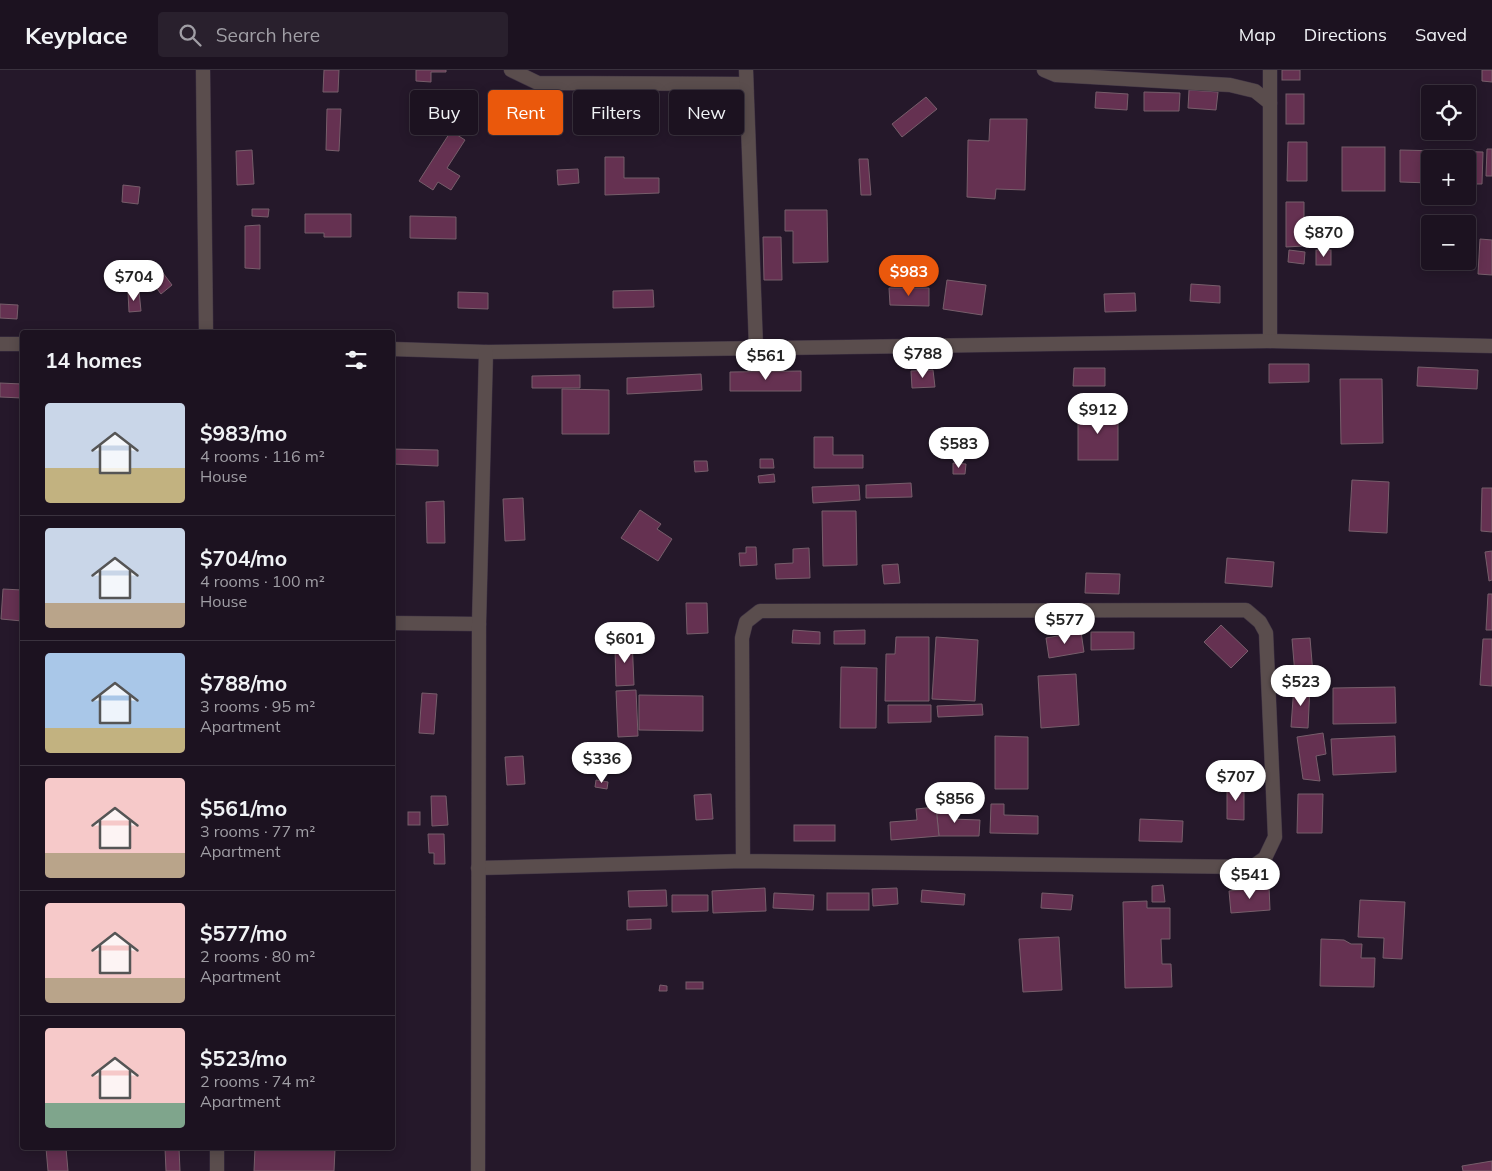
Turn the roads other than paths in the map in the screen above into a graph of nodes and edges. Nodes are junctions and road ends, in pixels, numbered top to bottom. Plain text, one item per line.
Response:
1 (203, 70) edge
2 (511, 70) edge
3 (1044, 70) edge
4 (1270, 70) edge
5 (746, 77) edge
6 (1270, 103) junction
7 (206, 330) edge
8 (1270, 341) junction
9 (0, 344) edge
10 (20, 344) edge
11 (1492, 346) edge
12 (756, 348) junction
13 (395, 349) edge
14 (486, 352) junction
15 (395, 623) edge
16 (479, 624) junction
17 (744, 861) junction
18 (478, 868) junction
19 (217, 1150) edge
20 (218, 1171) edge
21 (478, 1171) edge

1 - 7 street
2 - 5 street
3 - 6 street
4 - 6 street
5 - 12 street
6 - 8 street
8 - 11 street
8 - 12 street
9 - 10 street
12 - 14 street
13 - 14 street
14 - 16 street
15 - 16 street
16 - 18 street
17 - 17 street
17 - 18 street
18 - 21 street
19 - 20 street

